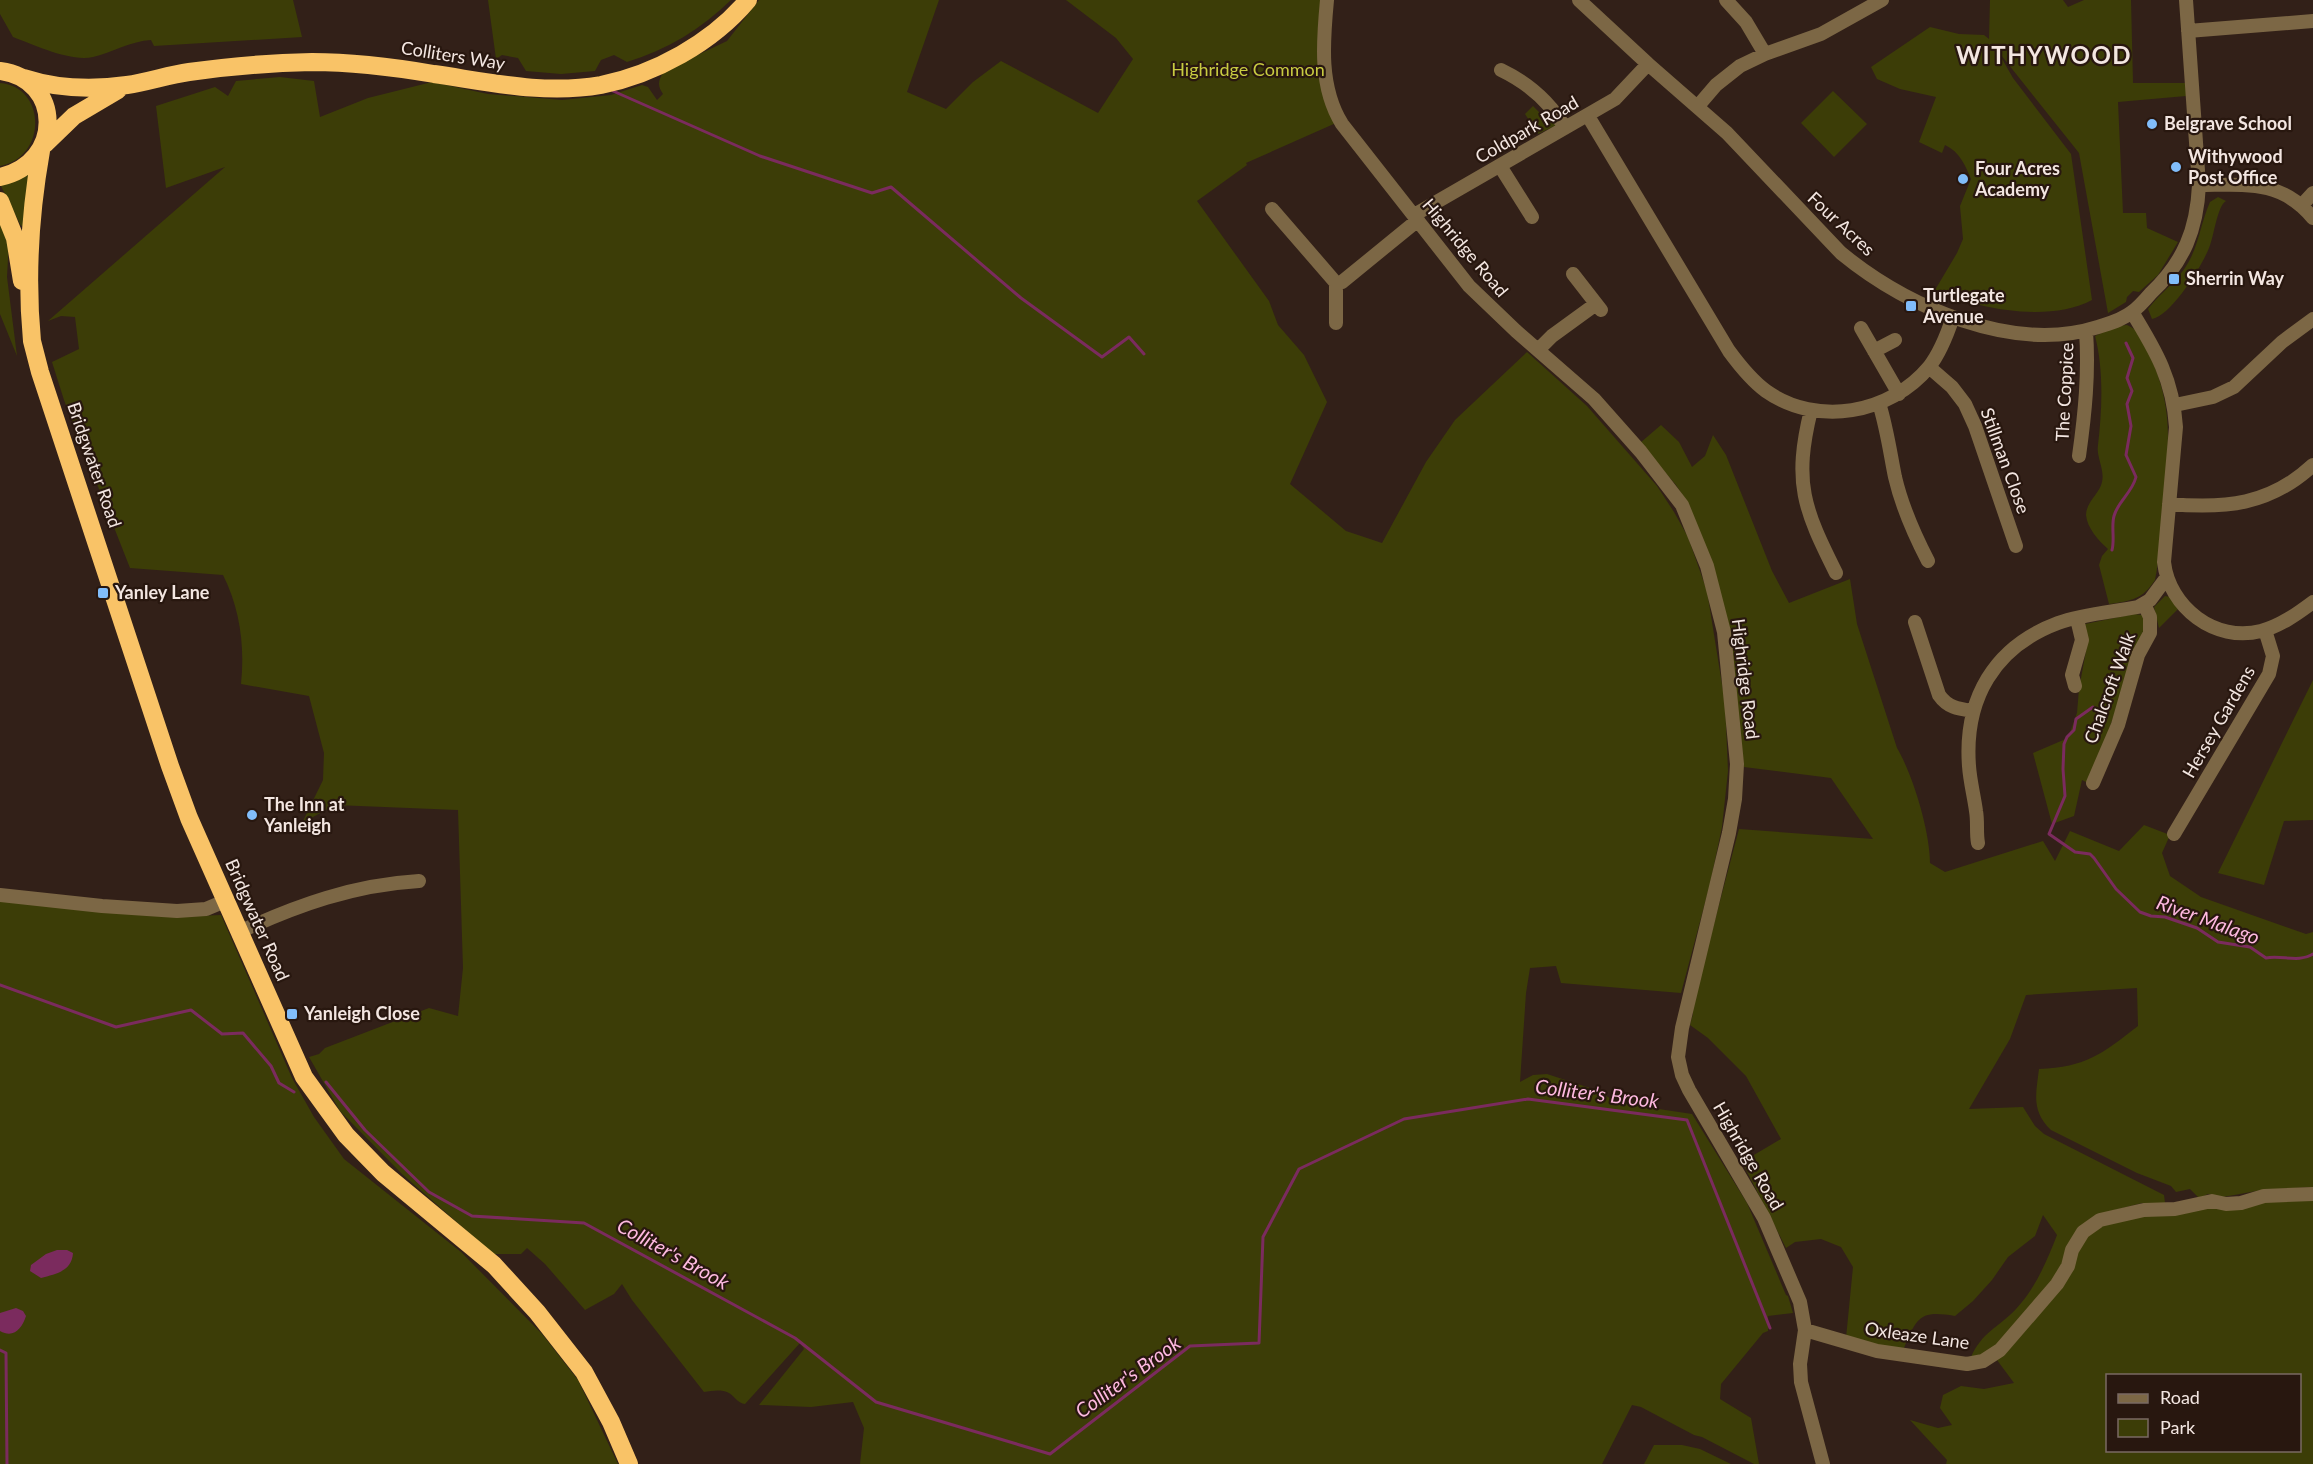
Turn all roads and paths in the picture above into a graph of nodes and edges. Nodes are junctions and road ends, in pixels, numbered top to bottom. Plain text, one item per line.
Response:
1 (748, 0) edge
2 (1327, 0) edge
3 (1579, 0) edge
4 (1726, 0) edge
5 (1882, 0) edge
6 (2186, 0) edge
7 (1865, 5) edge
8 (2313, 21) edge
9 (2188, 31) junction
10 (1765, 54) junction
11 (1648, 64) junction
12 (1501, 70) dead end
13 (10, 72) edge
14 (128, 85) junction
15 (1698, 106) junction
16 (1588, 116) junction
17 (1565, 128) junction
18 (43, 148) junction
19 (1500, 166) junction
20 (0, 177) edge
21 (2199, 184) junction
22 (2313, 193) edge
23 (0, 201) edge
24 (2302, 205) junction
25 (1272, 209) dead end
26 (1532, 217) dead end
27 (1416, 218) junction
28 (2313, 218) edge
29 (1574, 274) dead end
30 (1336, 283) junction
31 (2132, 312) junction
32 (1953, 317) junction
33 (2313, 320) edge
34 (1336, 323) dead end
35 (31, 327) junction
36 (1861, 328) dead end
37 (2085, 331) junction
38 (1895, 340) dead end
39 (1539, 349) junction
40 (1874, 351) junction
41 (1929, 367) junction
42 (1899, 394) junction
43 (1879, 403) junction
44 (2175, 405) junction
45 (1810, 410) junction
46 (2079, 456) dead end
47 (2313, 465) edge
48 (2169, 504) junction
49 (2016, 546) dead end
50 (1928, 561) dead end
51 (1836, 573) dead end
52 (2167, 577) junction
53 (2313, 602) edge
54 (2144, 604) junction
55 (2077, 619) junction
56 (1915, 622) dead end
57 (2265, 630) junction
58 (2075, 687) dead end
59 (1973, 711) junction
60 (2093, 783) dead end
61 (2180, 832) dead end
62 (1978, 843) dead end
63 (419, 881) dead end
64 (0, 895) edge
65 (225, 901) junction
66 (239, 932) junction
67 (2313, 1194) edge
68 (1805, 1330) junction
69 (629, 1464) edge
70 (1823, 1464) edge

1 - 14 highway, Colliters Way
2 - 27 street, Highridge Road
3 - 11 street, Four Acres
4 - 10 street
5 - 7 street
6 - 9 street, Four Acres
7 - 10 street
8 - 9 street
9 - 21 street, Four Acres
10 - 15 street
11 - 15 street, Four Acres
11 - 16 street, Coldpark Road
12 - 17 street
13 - 14 highway
13 - 18 highway, Bridgwater Road
14 - 18 highway
15 - 32 street, Four Acres
16 - 17 street, Coldpark Road
16 - 45 street
17 - 19 street, Coldpark Road
18 - 20 highway
18 - 35 highway, Bridgwater Road
19 - 26 street
19 - 27 street, Coldpark Road
21 - 24 street
21 - 31 street, Four Acres
22 - 24 street
23 - 35 highway, Bridgwater Road
24 - 28 street
25 - 30 street
27 - 30 street, Coldpark Road
27 - 39 street, Highridge Road
29 - 39 street
30 - 34 street
31 - 37 street, Four Acres
31 - 44 street
32 - 37 street, Four Acres
32 - 41 street
33 - 44 street
35 - 65 highway, Bridgwater Road
36 - 40 street
37 - 46 street, The Coppice
38 - 40 street
39 - 68 street, Highridge Road
40 - 42 street
41 - 42 street
41 - 49 street, Stillman Close
42 - 43 street
43 - 45 street
43 - 50 street
44 - 48 street
45 - 51 street
47 - 48 street
48 - 52 street
52 - 54 street
52 - 57 street
53 - 57 street
54 - 55 street
54 - 60 street, Chalcroft Walk
55 - 58 street
55 - 59 street
56 - 59 street
57 - 61 street, Hersey Gardens
59 - 62 street
63 - 66 street
64 - 65 street
65 - 66 highway, Bridgwater Road
66 - 69 highway, Bridgwater Road
67 - 68 street, Oxleaze Lane
68 - 70 street, Highridge Road

